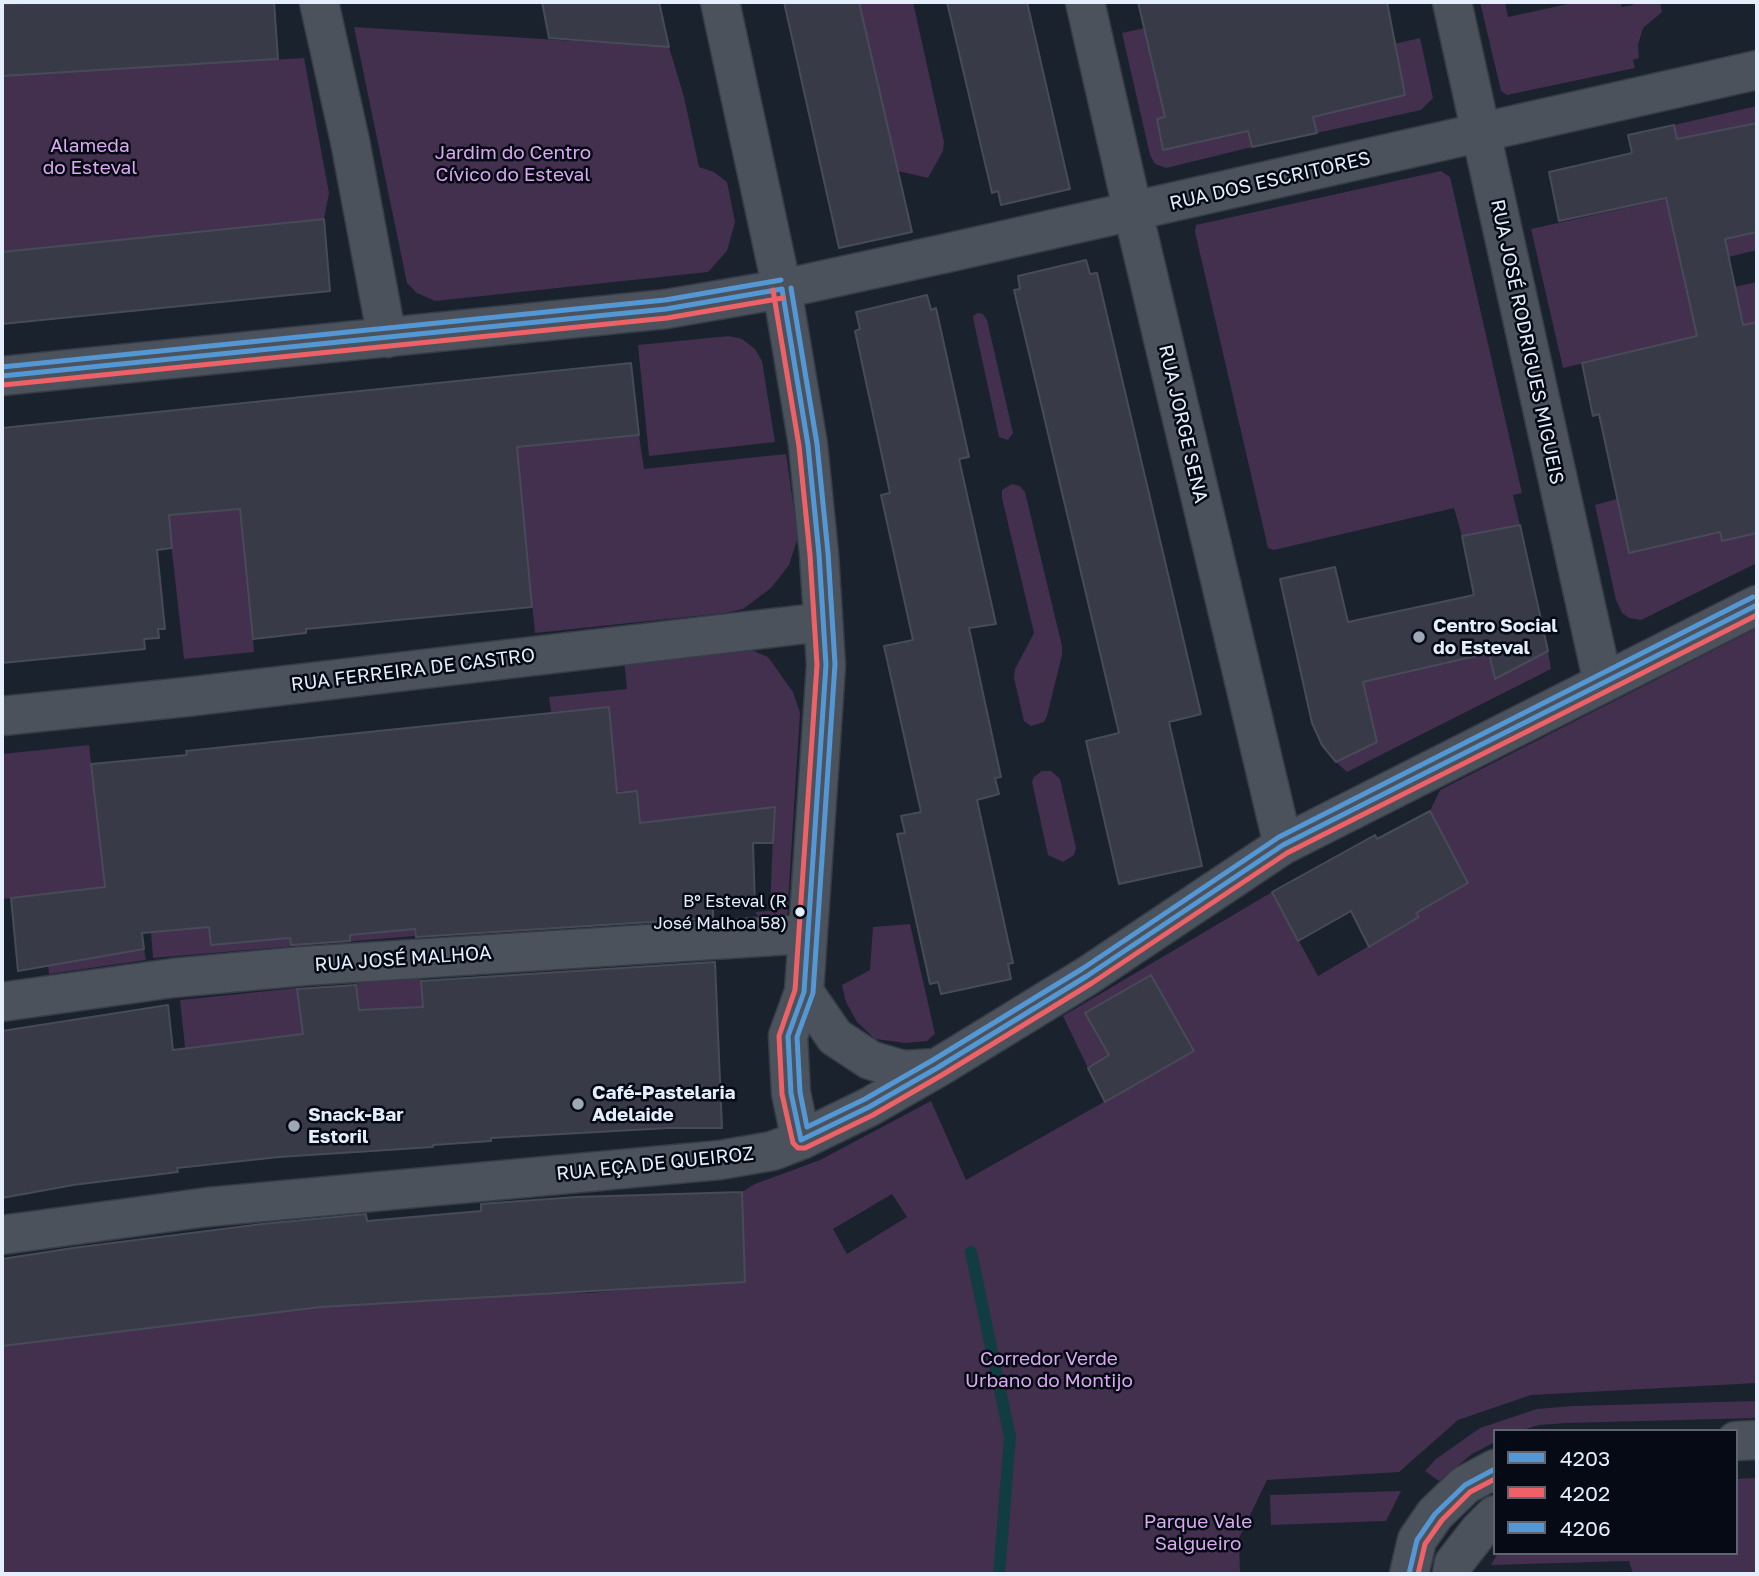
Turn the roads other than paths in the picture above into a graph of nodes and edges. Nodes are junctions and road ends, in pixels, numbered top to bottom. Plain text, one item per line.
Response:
1 (319, 2) edge
2 (720, 2) edge
3 (1085, 2) edge
4 (1452, 2) edge
5 (1757, 70) edge
6 (1481, 132) junction
7 (1133, 212) junction
8 (782, 289) junction
9 (387, 338) junction
10 (2, 376) edge
11 (1757, 605) edge
12 (823, 622) junction
13 (1603, 683) junction
14 (2, 716) edge
15 (1283, 845) junction
16 (807, 933) junction
17 (804, 992) junction
18 (2, 1002) edge
19 (937, 1068) junction
20 (801, 1140) junction
21 (2, 1235) edge
22 (1757, 1440) edge
23 (1738, 1441) edge
24 (1493, 1470) edge
25 (1493, 1517) edge
26 (1409, 1574) edge
27 (1451, 1574) edge

1 - 9 street
2 - 8 street
3 - 7 street, RUA JORGE SENA
4 - 6 street, RUA JOSÉ RODRIGUES MIGUEIS
5 - 6 street, RUA DOS ESCRITORES
6 - 7 street, RUA DOS ESCRITORES
6 - 13 street, RUA JOSÉ RODRIGUES MIGUEIS
7 - 8 street, RUA DOS ESCRITORES
7 - 15 street, RUA JORGE SENA
8 - 9 street, RUA DOS ESCRITORES
8 - 12 street
9 - 10 street, RUA DOS ESCRITORES
11 - 13 street, RUA EÇA DE QUEIROZ
12 - 14 street, RUA FERREIRA DE CASTRO
12 - 16 street
13 - 15 street, RUA EÇA DE QUEIROZ
15 - 19 street, RUA EÇA DE QUEIROZ
16 - 17 street
16 - 18 street, RUA JOSÉ MALHOA
17 - 19 street
17 - 20 street
19 - 20 street, RUA EÇA DE QUEIROZ
20 - 21 street, RUA EÇA DE QUEIROZ
22 - 23 street
24 - 26 street
25 - 27 street

